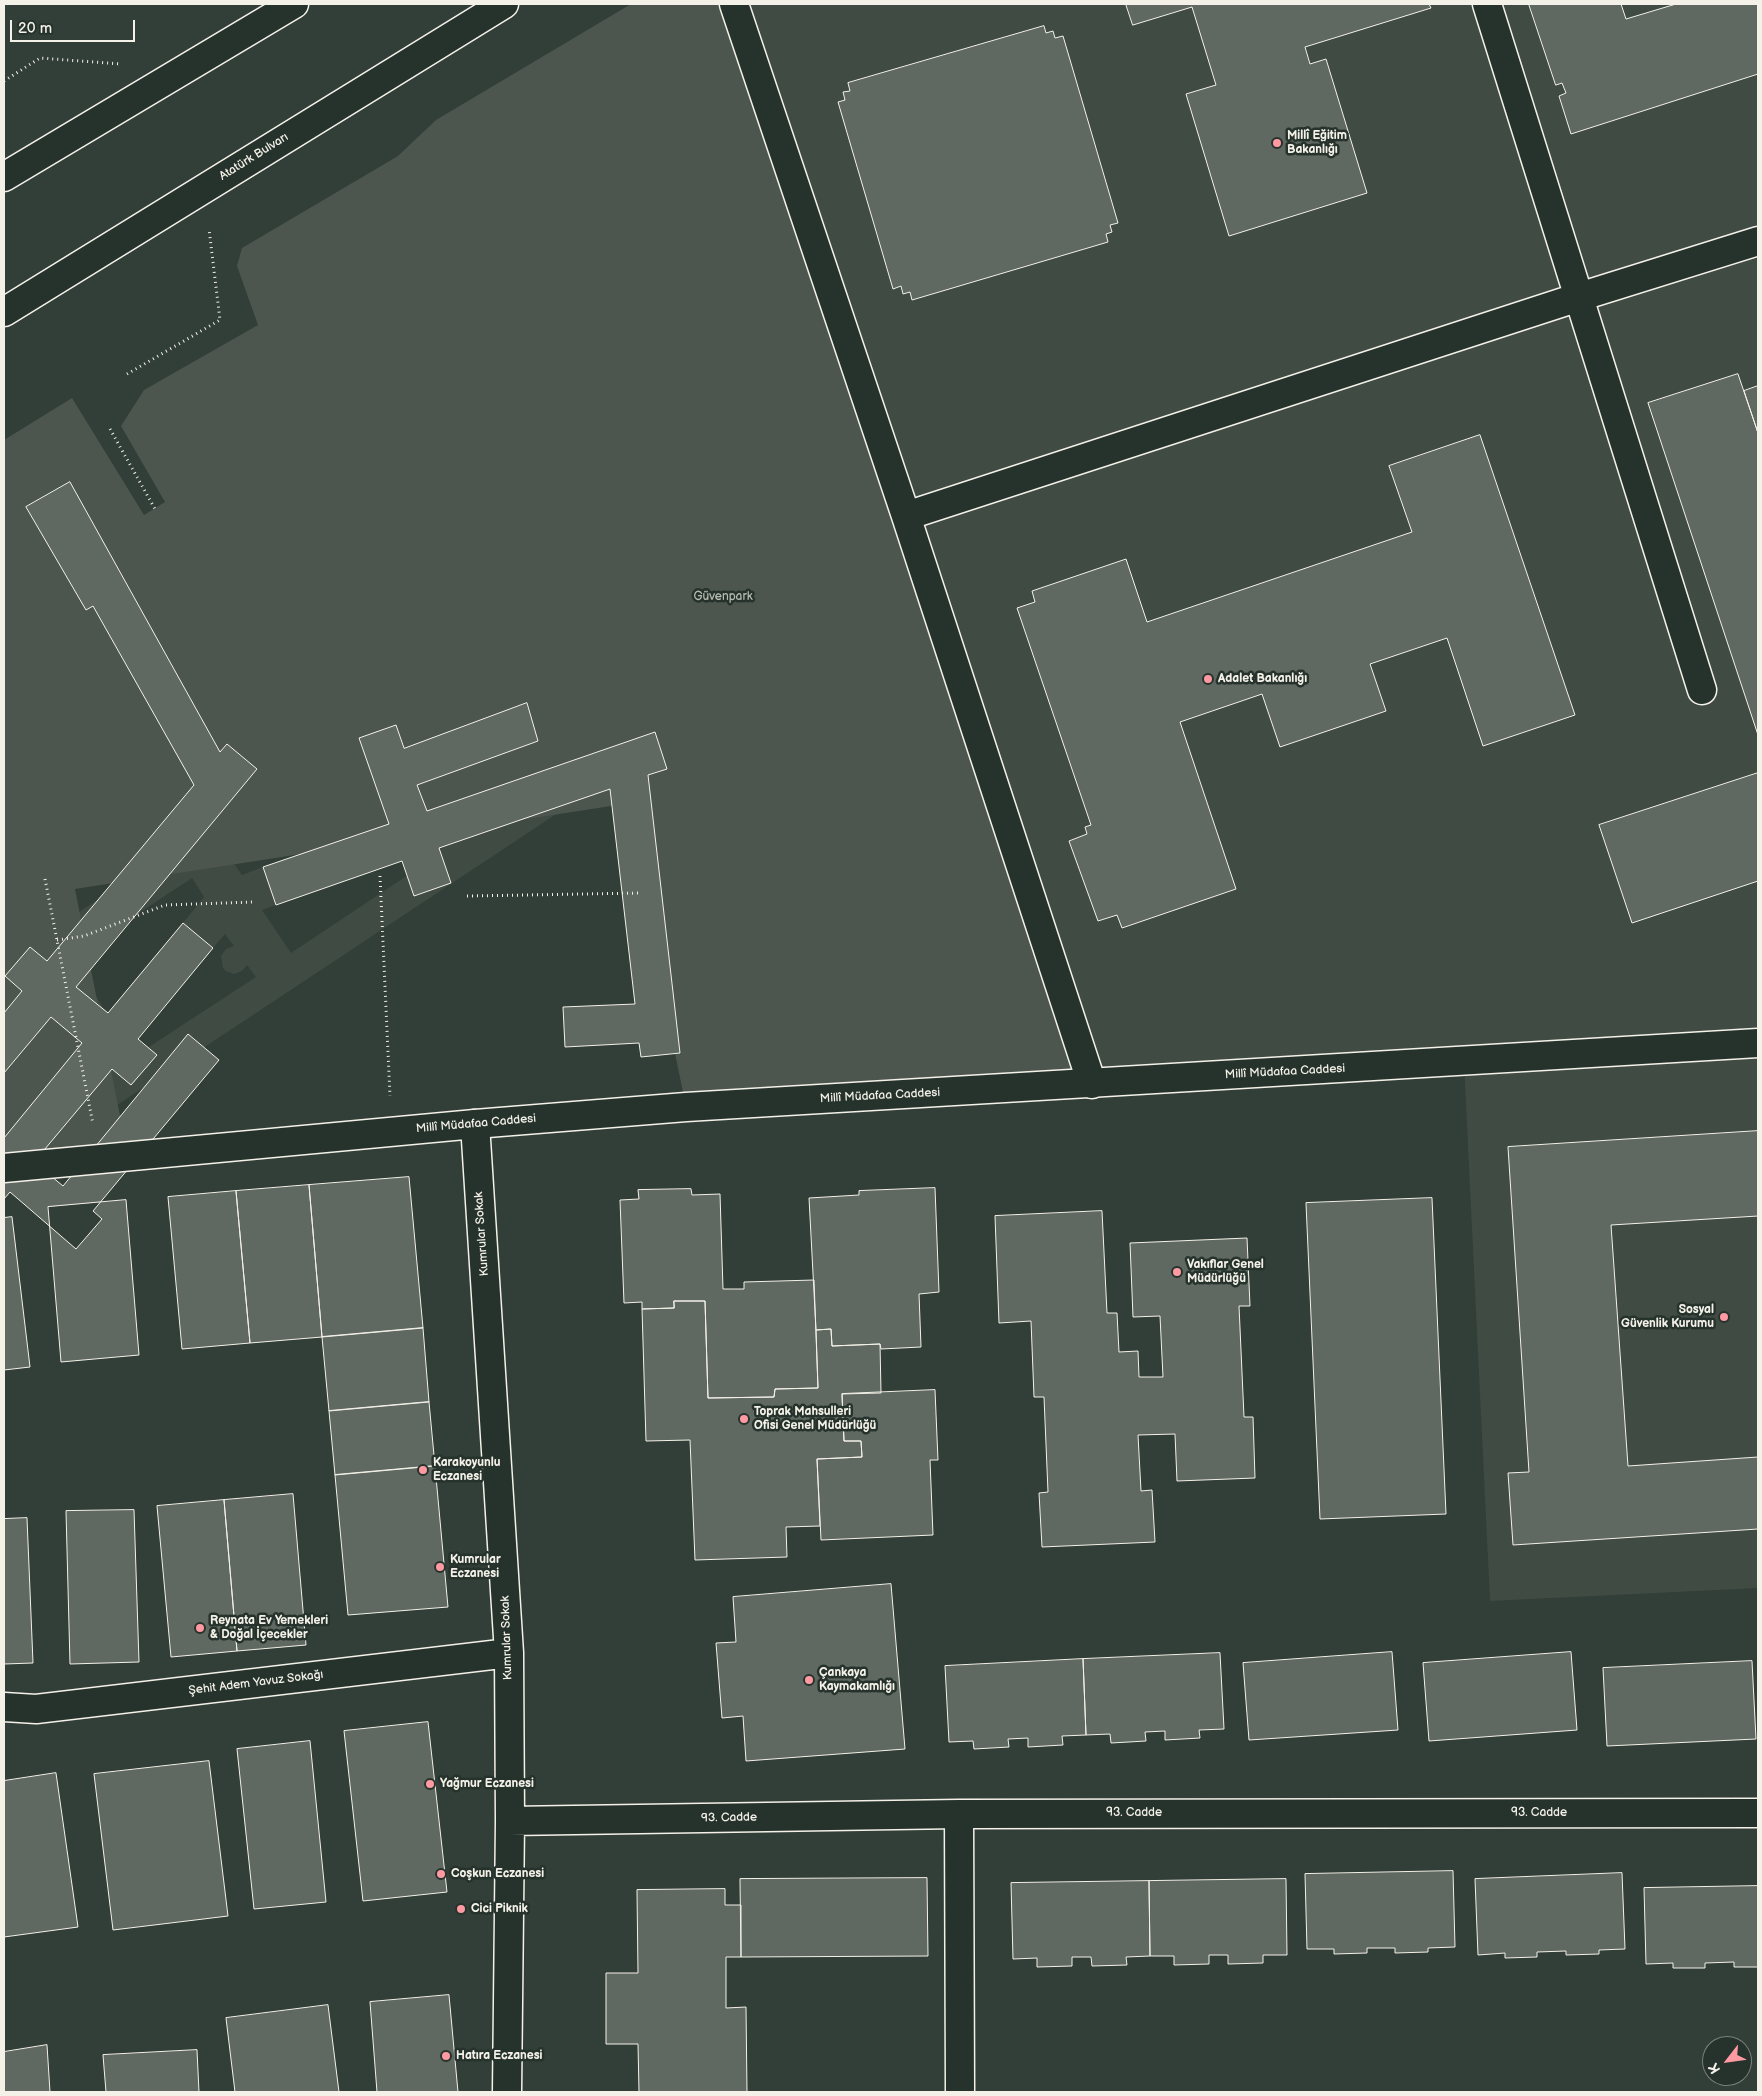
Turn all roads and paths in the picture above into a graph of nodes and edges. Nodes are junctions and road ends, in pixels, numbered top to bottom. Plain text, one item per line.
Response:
1 (294, 4) edge
2 (504, 4) edge
3 (734, 4) edge
4 (1487, 4) edge
5 (126, 64) dead end
6 (4, 81) edge
7 (4, 177) edge
8 (204, 188) junction
9 (1758, 241) edge
10 (1579, 297) junction
11 (4, 312) edge
12 (127, 374) dead end
13 (110, 429) dead end
14 (155, 509) dead end
15 (906, 516) junction
16 (1702, 690) dead end
17 (380, 876) dead end
18 (46, 879) dead end
19 (642, 893) dead end
20 (467, 896) dead end
21 (254, 902) dead end
22 (57, 940) junction
23 (1758, 1043) edge
24 (1092, 1084) junction
25 (475, 1124) junction
26 (392, 1132) junction
27 (100, 1159) junction
28 (4, 1168) edge
29 (509, 1653) junction
30 (4, 1707) edge
31 (1758, 1813) edge
32 (959, 1814) junction
33 (510, 1821) junction
34 (507, 2092) edge
35 (960, 2092) edge

1 - 7 street
2 - 8 street, Atatürk Bulvarı
3 - 15 street
4 - 10 street
5 - 6 path
8 - 11 street, Atatürk Bulvarı
8 - 12 path
9 - 10 street
10 - 15 street
10 - 16 street
13 - 14 path
15 - 24 street
17 - 26 path
18 - 22 path
19 - 20 path
21 - 22 path
22 - 27 path
23 - 24 street, Millî Müdafaa Caddesi
24 - 25 street, Millî Müdafaa Caddesi
25 - 26 street, Millî Müdafaa Caddesi
25 - 29 street, Kumrular Sokak
26 - 27 street, Millî Müdafaa Caddesi
27 - 28 street, Millî Müdafaa Caddesi
29 - 30 street, Şehit Adem Yavuz Sokağı
29 - 33 street, Kumrular Sokak
31 - 32 street, 93. Cadde
32 - 33 street, 93. Cadde
32 - 35 street
33 - 34 street, Kumrular Sokak

